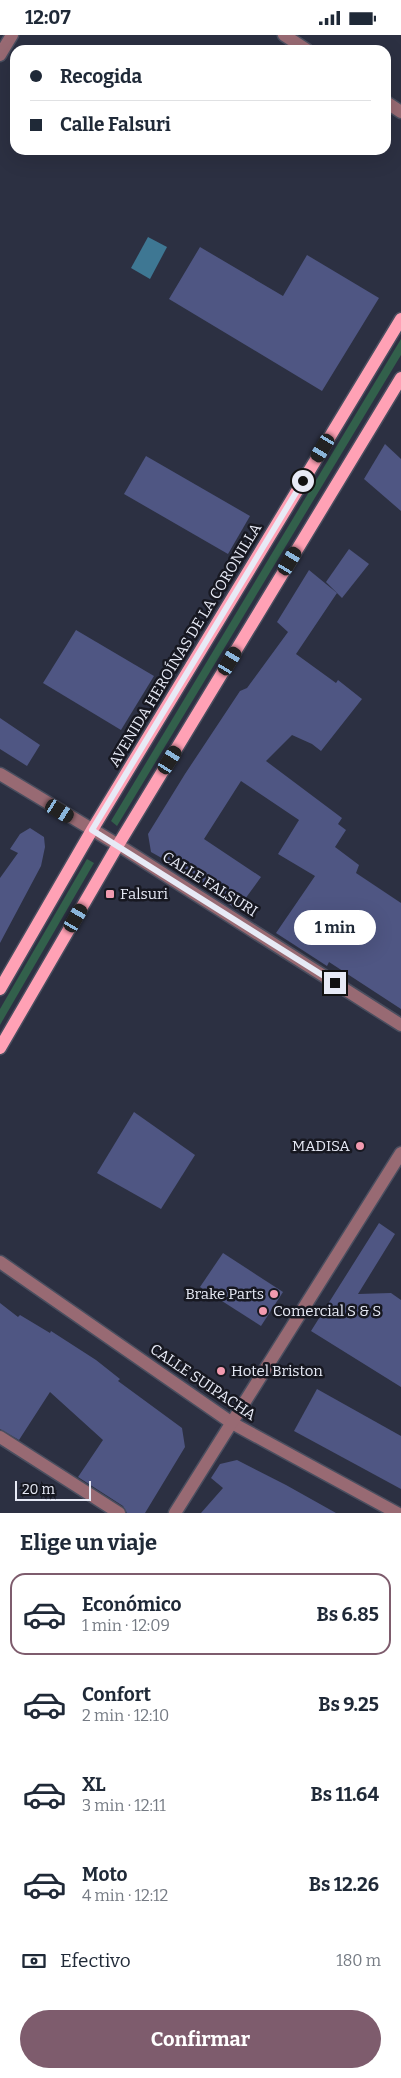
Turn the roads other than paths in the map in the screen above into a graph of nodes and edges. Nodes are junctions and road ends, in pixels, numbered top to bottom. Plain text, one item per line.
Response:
1 (12, 35) edge
2 (284, 35) edge
3 (299, 45) edge
4 (0, 55) edge
5 (401, 319) edge
6 (401, 379) edge
7 (0, 774) edge
8 (92, 830) junction
9 (118, 845) junction
10 (0, 989) edge
11 (401, 1025) edge
12 (0, 1048) edge
13 (401, 1153) edge
14 (0, 1262) edge
15 (232, 1423) junction
16 (0, 1437) edge
17 (119, 1513) edge
18 (175, 1513) edge
19 (397, 1513) edge

1 - 4 street
2 - 3 street
5 - 8 main road, AVENIDA HEROÍNAS DE LA CORONILLA
6 - 9 main road
7 - 8 street, CALLE FALSURI
8 - 9 street, CALLE FALSURI
8 - 10 main road, AVENIDA HEROÍNAS DE LA CORONILLA
9 - 11 street, CALLE FALSURI
9 - 12 main road
13 - 15 street
14 - 15 street, CALLE SUIPACHA
15 - 18 street
15 - 19 street, CALLE SUIPACHA
16 - 17 street

